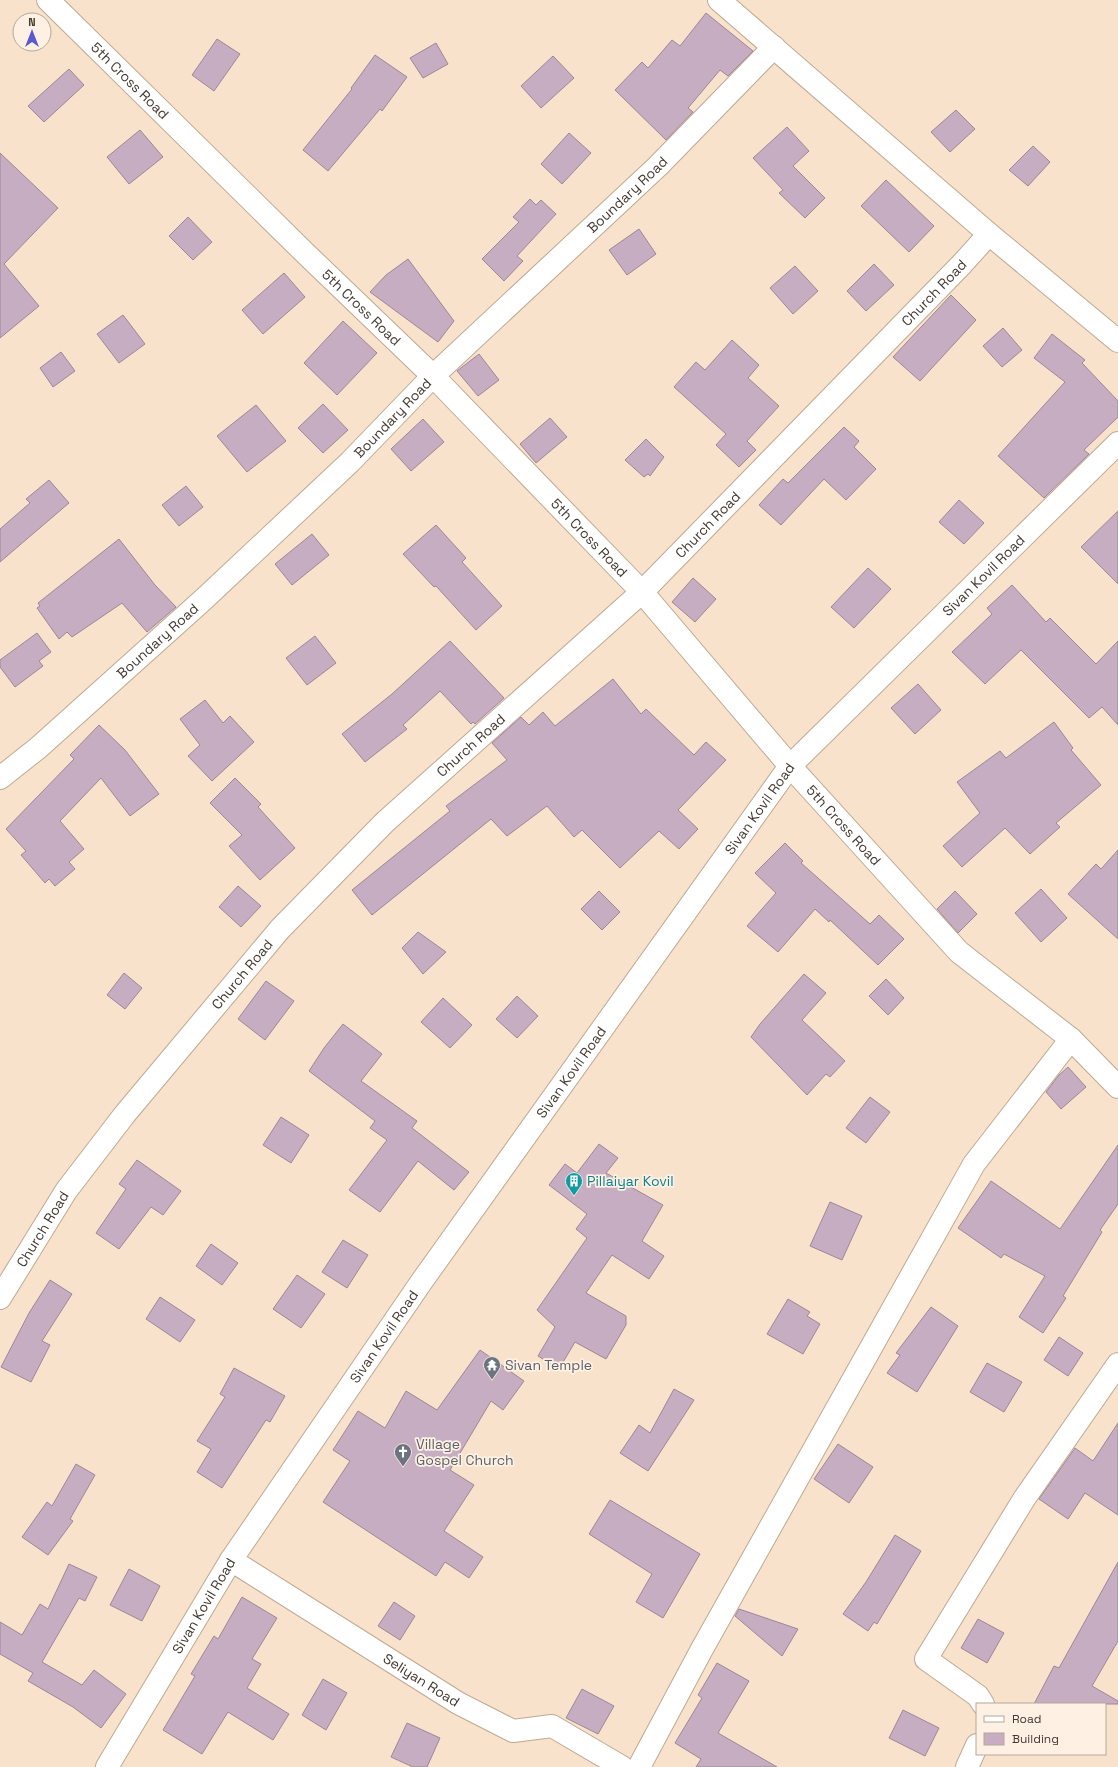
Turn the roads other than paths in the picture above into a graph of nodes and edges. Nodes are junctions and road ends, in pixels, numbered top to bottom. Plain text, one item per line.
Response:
1 (48, 0) edge
2 (719, 0) edge
3 (774, 47) junction
4 (989, 234) junction
5 (1118, 341) edge
6 (433, 376) junction
7 (1118, 443) edge
8 (642, 592) junction
9 (790, 766) junction
10 (0, 778) edge
11 (1071, 1039) junction
12 (1118, 1087) edge
13 (0, 1298) edge
14 (1118, 1364) edge
15 (231, 1560) junction
16 (982, 1703) edge
17 (976, 1747) edge
18 (107, 1767) edge
19 (622, 1767) edge
20 (639, 1767) edge
21 (967, 1767) edge

1 - 6 street, 5th Cross Road
2 - 3 street
3 - 4 street
3 - 6 street, Boundary Road
4 - 5 street
4 - 8 street, Church Road
6 - 8 street, 5th Cross Road
6 - 10 street, Boundary Road
7 - 9 street, Sivan Kovil Road
8 - 9 street, 5th Cross Road
8 - 13 street, Church Road
9 - 11 street, 5th Cross Road
9 - 15 street, Sivan Kovil Road
11 - 12 street, 5th Cross Road
11 - 20 street
14 - 16 street
15 - 18 street, Sivan Kovil Road
15 - 19 street, Seliyan Road
17 - 21 street

